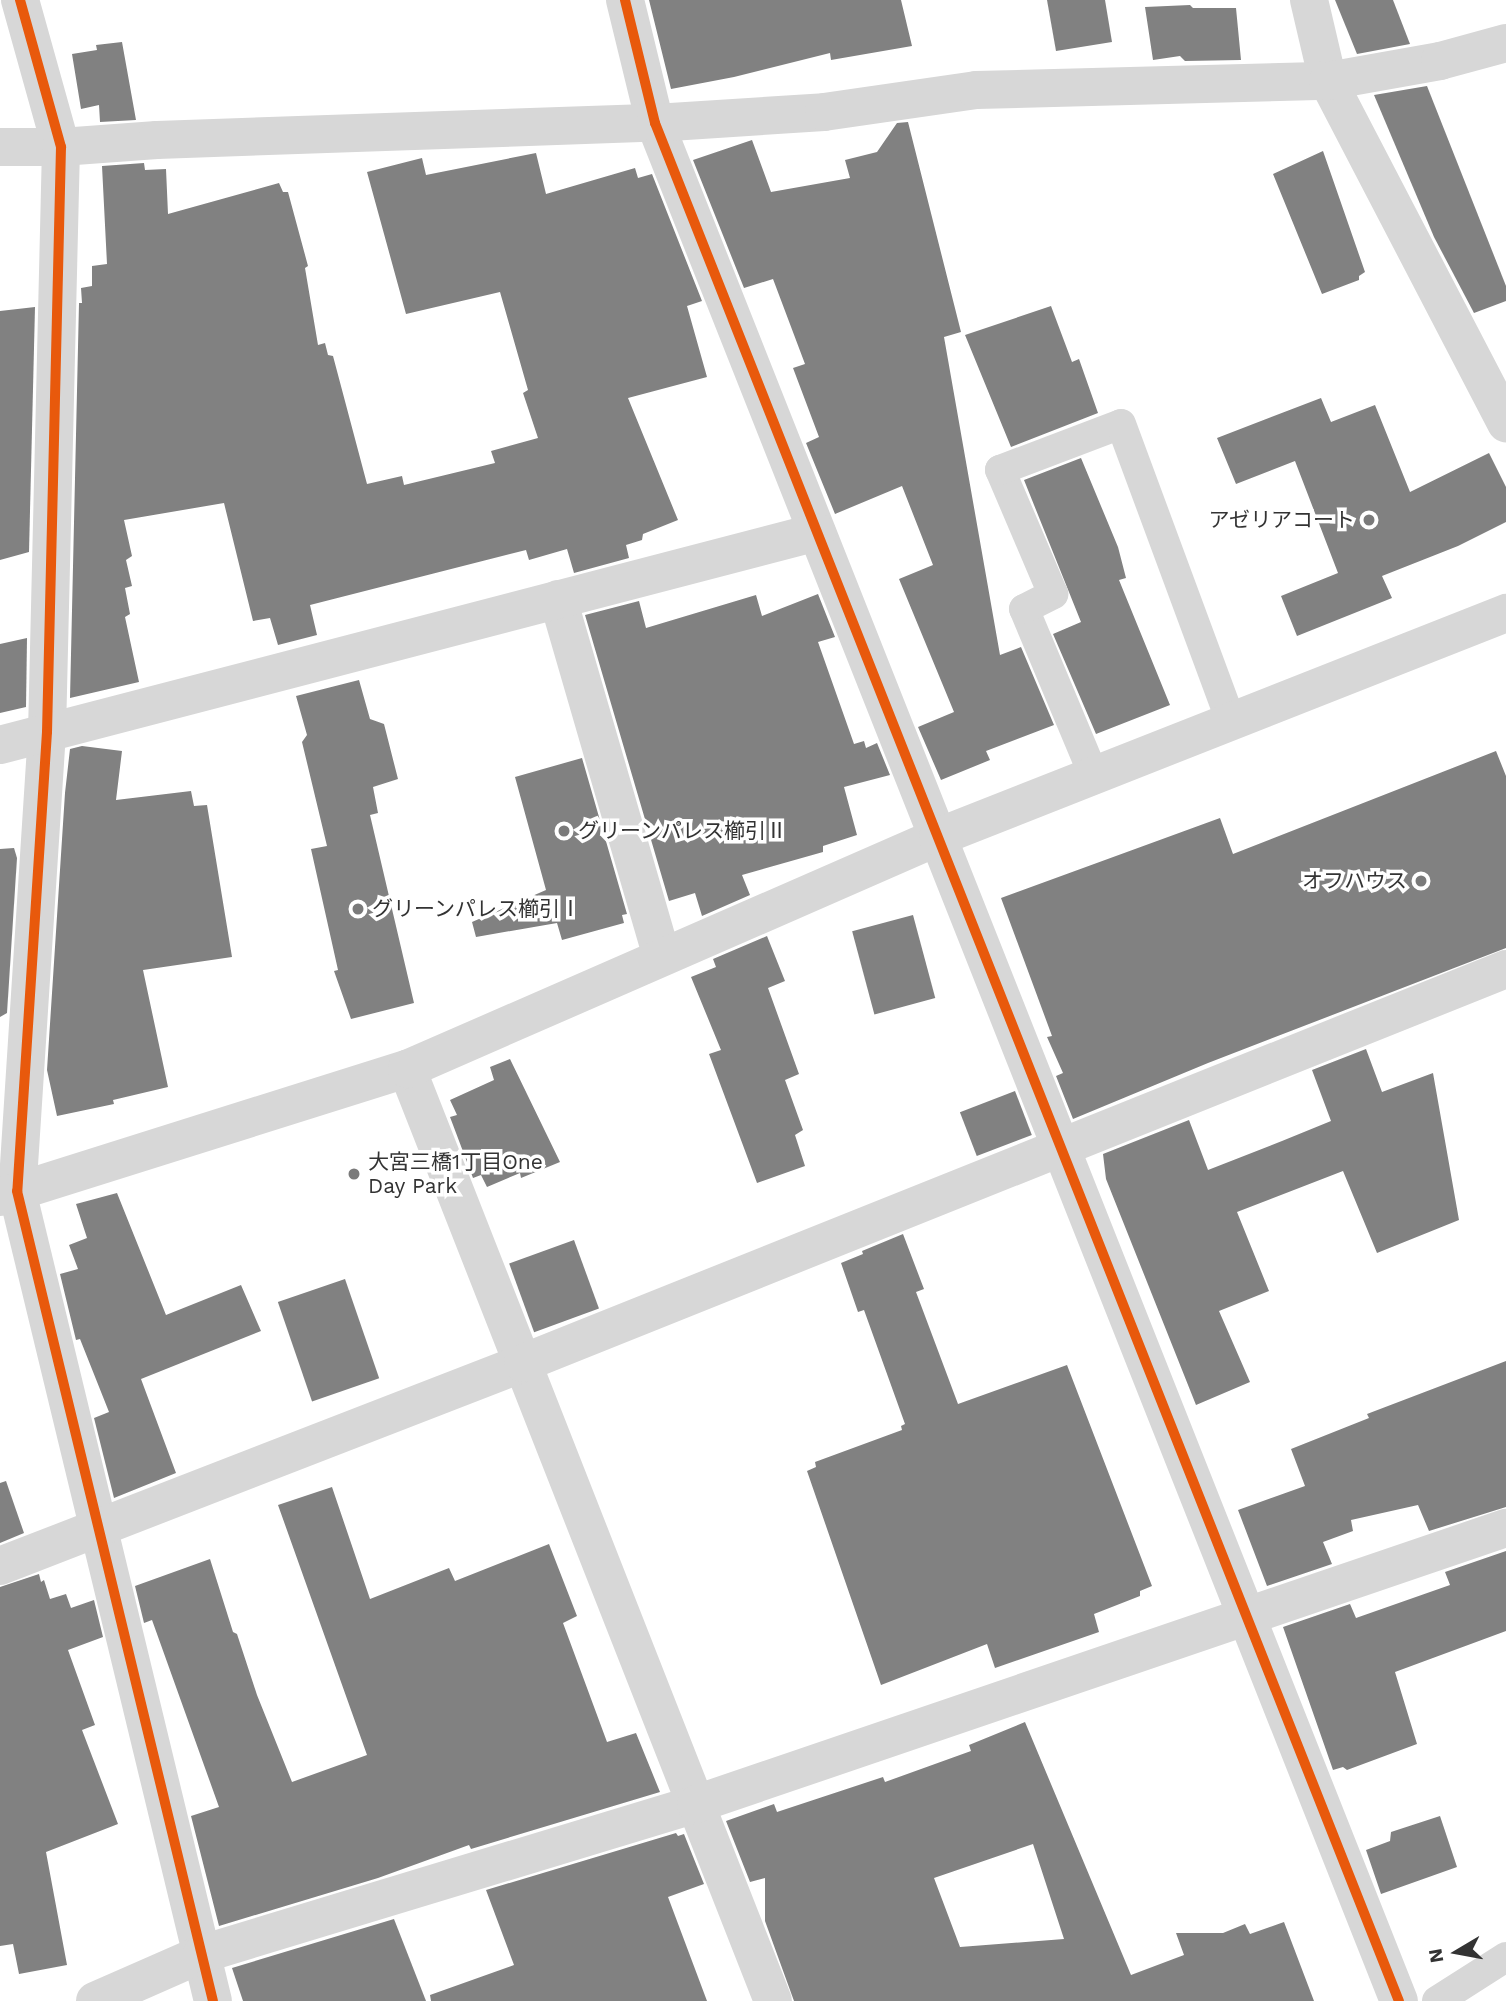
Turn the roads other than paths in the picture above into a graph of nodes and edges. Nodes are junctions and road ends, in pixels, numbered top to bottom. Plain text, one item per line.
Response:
1 (20, 0) edge
2 (625, 0) edge
3 (1309, 0) edge
4 (1506, 43) edge
5 (1328, 81) junction
6 (655, 122) junction
7 (0, 147) edge
8 (61, 147) junction
9 (1506, 423) edge
10 (817, 532) junction
11 (558, 599) junction
12 (1506, 613) edge
13 (1231, 722) junction
14 (47, 732) junction
15 (0, 745) edge
16 (1094, 776) junction
17 (938, 837) junction
18 (662, 956) junction
19 (1506, 969) edge
20 (407, 1069) junction
21 (1062, 1148) junction
22 (8, 1194) edge
23 (523, 1363) junction
24 (96, 1528) junction
25 (1506, 1528) edge
26 (0, 1566) edge
27 (1247, 1618) junction
28 (696, 1804) junction
29 (202, 1955) junction
30 (1506, 1957) edge
31 (95, 2001) edge
32 (212, 2001) edge
33 (773, 2001) edge
34 (1399, 2001) edge
35 (1437, 2001) edge

1 - 8 street
2 - 6 street
3 - 5 street
4 - 5 street
5 - 6 street
5 - 9 street
6 - 8 street
6 - 10 street
7 - 8 street
8 - 14 street
10 - 11 street
10 - 17 street
11 - 14 street
11 - 18 street
12 - 13 street
13 - 16 street
13 - 16 lane
14 - 15 street
14 - 22 street
16 - 17 street
17 - 18 street
17 - 21 street
18 - 20 street
19 - 21 street
20 - 22 street
20 - 23 street
21 - 23 street
21 - 27 street
22 - 24 street
23 - 24 street
23 - 28 street
24 - 26 street
24 - 29 street
25 - 27 street
27 - 28 street
27 - 34 street
28 - 29 street
28 - 33 street
29 - 31 street
29 - 32 street
30 - 35 lane

